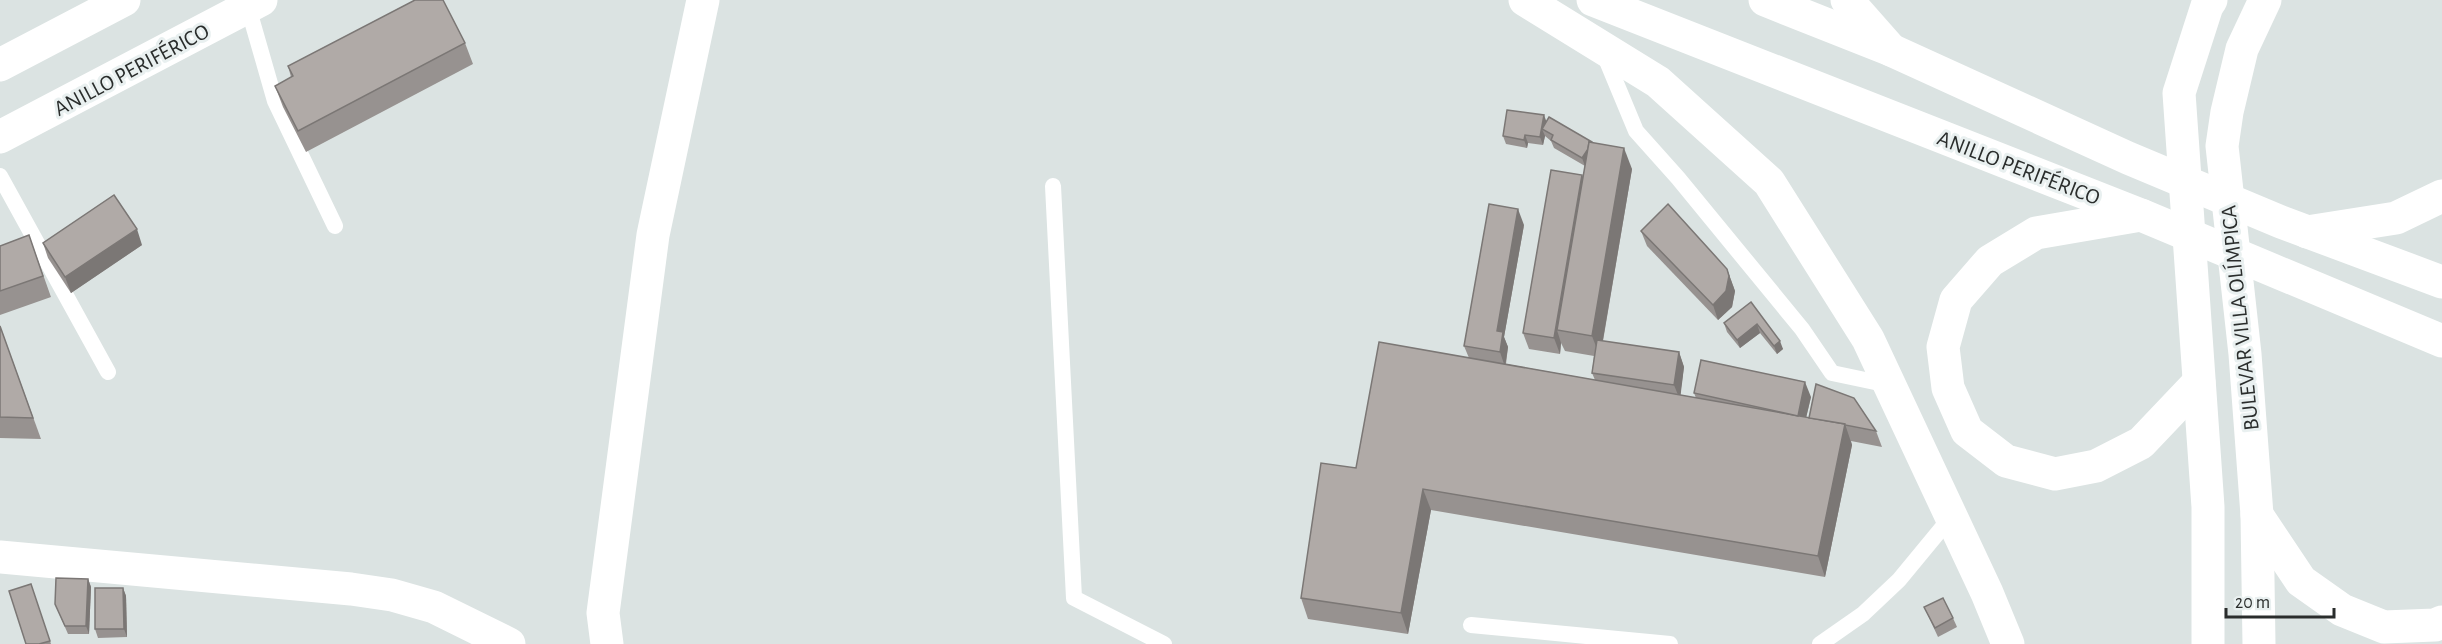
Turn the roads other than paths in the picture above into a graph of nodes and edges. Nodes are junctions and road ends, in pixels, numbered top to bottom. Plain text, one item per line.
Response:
1 (124, 0) edge
2 (703, 0) edge
3 (1525, 0) edge
4 (1593, 0) edge
5 (1765, 0) edge
6 (1847, 0) edge
7 (2211, 0) edge
8 (2265, 0) edge
9 (255, 3) edge
10 (1601, 47) junction
11 (1891, 50) junction
12 (0, 65) edge
13 (0, 137) edge
14 (0, 176) edge
15 (1053, 186) dead end
16 (2442, 196) edge
17 (2151, 219) junction
18 (335, 226) dead end
19 (2294, 227) junction
20 (2442, 282) edge
21 (2442, 341) edge
22 (108, 372) dead end
23 (2199, 382) junction
24 (1889, 385) junction
25 (2257, 515) junction
26 (1951, 517) junction
27 (3, 552) edge
28 (2442, 622) edge
29 (1471, 625) dead end
30 (509, 644) edge
31 (607, 644) edge
32 (1164, 644) edge
33 (1670, 644) edge
34 (1820, 644) edge
35 (2008, 644) edge
36 (2208, 644) edge
37 (2259, 644) edge

1 - 12 main road
2 - 31 main road
3 - 10 main road
4 - 17 main road, ANILLO PERIFÉRICO
5 - 11 main road
6 - 11 main road
7 - 23 main road, BULEVAR VILLA OLÍMPICA
8 - 25 main road, BULEVAR VILLA OLÍMPICA
9 - 13 main road, ANILLO PERIFÉRICO
9 - 18 lane
10 - 24 main road
10 - 24 lane
11 - 19 main road
14 - 22 lane
15 - 32 lane
16 - 19 main road
17 - 21 main road, ANILLO PERIFÉRICO
17 - 23 main road
19 - 20 main road
23 - 36 main road, BULEVAR VILLA OLÍMPICA
24 - 26 main road
25 - 28 main road
25 - 37 main road, BULEVAR VILLA OLÍMPICA
26 - 34 lane
26 - 35 main road
27 - 30 main road
29 - 33 lane

